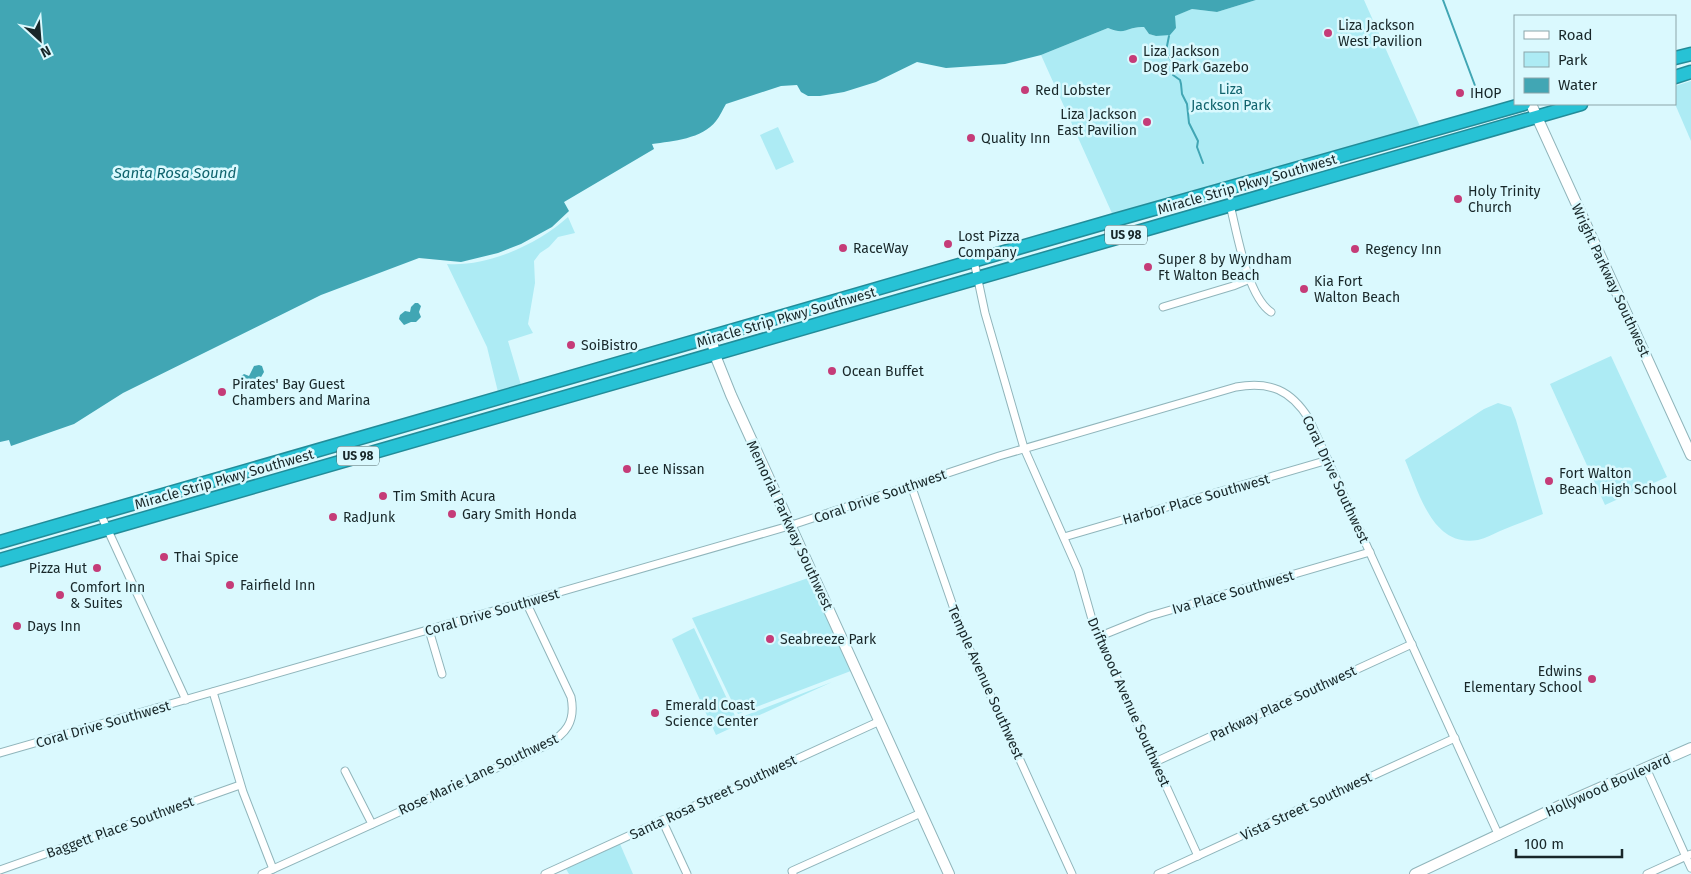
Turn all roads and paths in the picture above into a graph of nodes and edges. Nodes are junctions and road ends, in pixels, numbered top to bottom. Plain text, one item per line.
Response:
1 (1691, 54) edge
2 (1676, 58) edge
3 (1691, 72) edge
4 (1676, 77) edge
5 (1520, 105) edge
6 (1531, 105) edge
7 (1578, 105) edge
8 (1536, 117) junction
9 (1230, 205) junction
10 (974, 261) junction
11 (977, 278) junction
12 (1250, 278) junction
13 (1162, 307) dead end
14 (1271, 312) dead end
15 (711, 338) junction
16 (715, 353) junction
17 (1024, 448) junction
18 (1691, 455) edge
19 (1328, 460) junction
20 (911, 485) junction
21 (100, 513) junction
22 (791, 525) junction
23 (107, 529) junction
24 (1064, 537) junction
25 (0, 542) edge
26 (1370, 552) junction
27 (0, 560) edge
28 (526, 602) junction
29 (429, 630) junction
30 (1098, 637) junction
31 (1412, 644) junction
32 (442, 674) dead end
33 (213, 692) junction
34 (186, 700) junction
35 (880, 721) junction
36 (1455, 738) junction
37 (1691, 748) edge
38 (0, 754) edge
39 (1155, 762) junction
40 (1646, 768) junction
41 (345, 771) dead end
42 (240, 785) junction
43 (921, 813) junction
44 (662, 820) junction
45 (372, 824) junction
46 (1499, 836) junction
47 (1688, 855) edge
48 (1198, 856) junction
49 (562, 867) junction
50 (1691, 868) edge
51 (273, 869) junction
52 (0, 870) edge
53 (262, 874) edge
54 (545, 874) edge
55 (565, 874) edge
56 (687, 874) edge
57 (793, 874) edge
58 (949, 874) edge
59 (1072, 874) edge
60 (1158, 874) edge
61 (1415, 874) edge
62 (1647, 874) edge

1 - 2 highway
3 - 4 highway
5 - 10 highway, Miracle Strip Pkwy Southwest / US 98
6 - 8 street, Wright Parkway Southwest
7 - 8 highway, Miracle Strip Pkwy Southwest / US 98
8 - 9 highway, Miracle Strip Pkwy Southwest / US 98
8 - 18 street, Wright Parkway Southwest
9 - 11 highway, Miracle Strip Pkwy Southwest / US 98
9 - 12 street
10 - 11 street, Driftwood Avenue Southwest
10 - 15 highway, Miracle Strip Pkwy Southwest / US 98
11 - 16 highway, Miracle Strip Pkwy Southwest / US 98
11 - 17 street, Driftwood Avenue Southwest
12 - 13 street
12 - 14 street
15 - 16 street, Memorial Parkway Southwest
15 - 21 highway, Miracle Strip Pkwy Southwest / US 98
16 - 22 street, Memorial Parkway Southwest
16 - 23 highway, Miracle Strip Pkwy Southwest / US 98
17 - 19 street, Coral Drive Southwest
17 - 20 street, Coral Drive Southwest
17 - 24 street, Driftwood Avenue Southwest
19 - 24 street, Harbor Place Southwest
19 - 26 street, Coral Drive Southwest
20 - 22 street, Coral Drive Southwest
20 - 59 street, Temple Avenue Southwest
21 - 23 street
21 - 25 highway, Miracle Strip Pkwy Southwest / US 98
22 - 28 street, Coral Drive Southwest
22 - 35 street, Memorial Parkway Southwest
23 - 27 highway, Miracle Strip Pkwy Southwest / US 98
23 - 34 street
24 - 30 street, Driftwood Avenue Southwest
26 - 30 street, Iva Place Southwest
26 - 31 street, Coral Drive Southwest
28 - 29 street, Coral Drive Southwest
28 - 45 street, Rose Marie Lane Southwest
29 - 32 street
29 - 33 street, Coral Drive Southwest
30 - 39 street, Driftwood Avenue Southwest
31 - 36 street, Coral Drive Southwest
31 - 39 street, Parkway Place Southwest
33 - 34 street, Coral Drive Southwest
33 - 42 street
34 - 38 street, Coral Drive Southwest
35 - 43 street, Memorial Parkway Southwest
35 - 44 street, Santa Rosa Street Southwest
36 - 46 street, Coral Drive Southwest
36 - 48 street, Vista Street Southwest
37 - 40 street, Hollywood Boulevard
39 - 48 street, Driftwood Avenue Southwest
40 - 46 street, Hollywood Boulevard
40 - 47 street
41 - 45 street
42 - 51 street
42 - 52 street, Baggett Place Southwest
43 - 57 street
43 - 58 street, Memorial Parkway Southwest
44 - 49 street, Santa Rosa Street Southwest
44 - 56 street
45 - 51 street, Rose Marie Lane Southwest
46 - 61 street, Hollywood Boulevard
47 - 50 street
47 - 62 street
48 - 60 street, Vista Street Southwest
49 - 54 street, Santa Rosa Street Southwest
49 - 55 street
51 - 53 street, Rose Marie Lane Southwest

